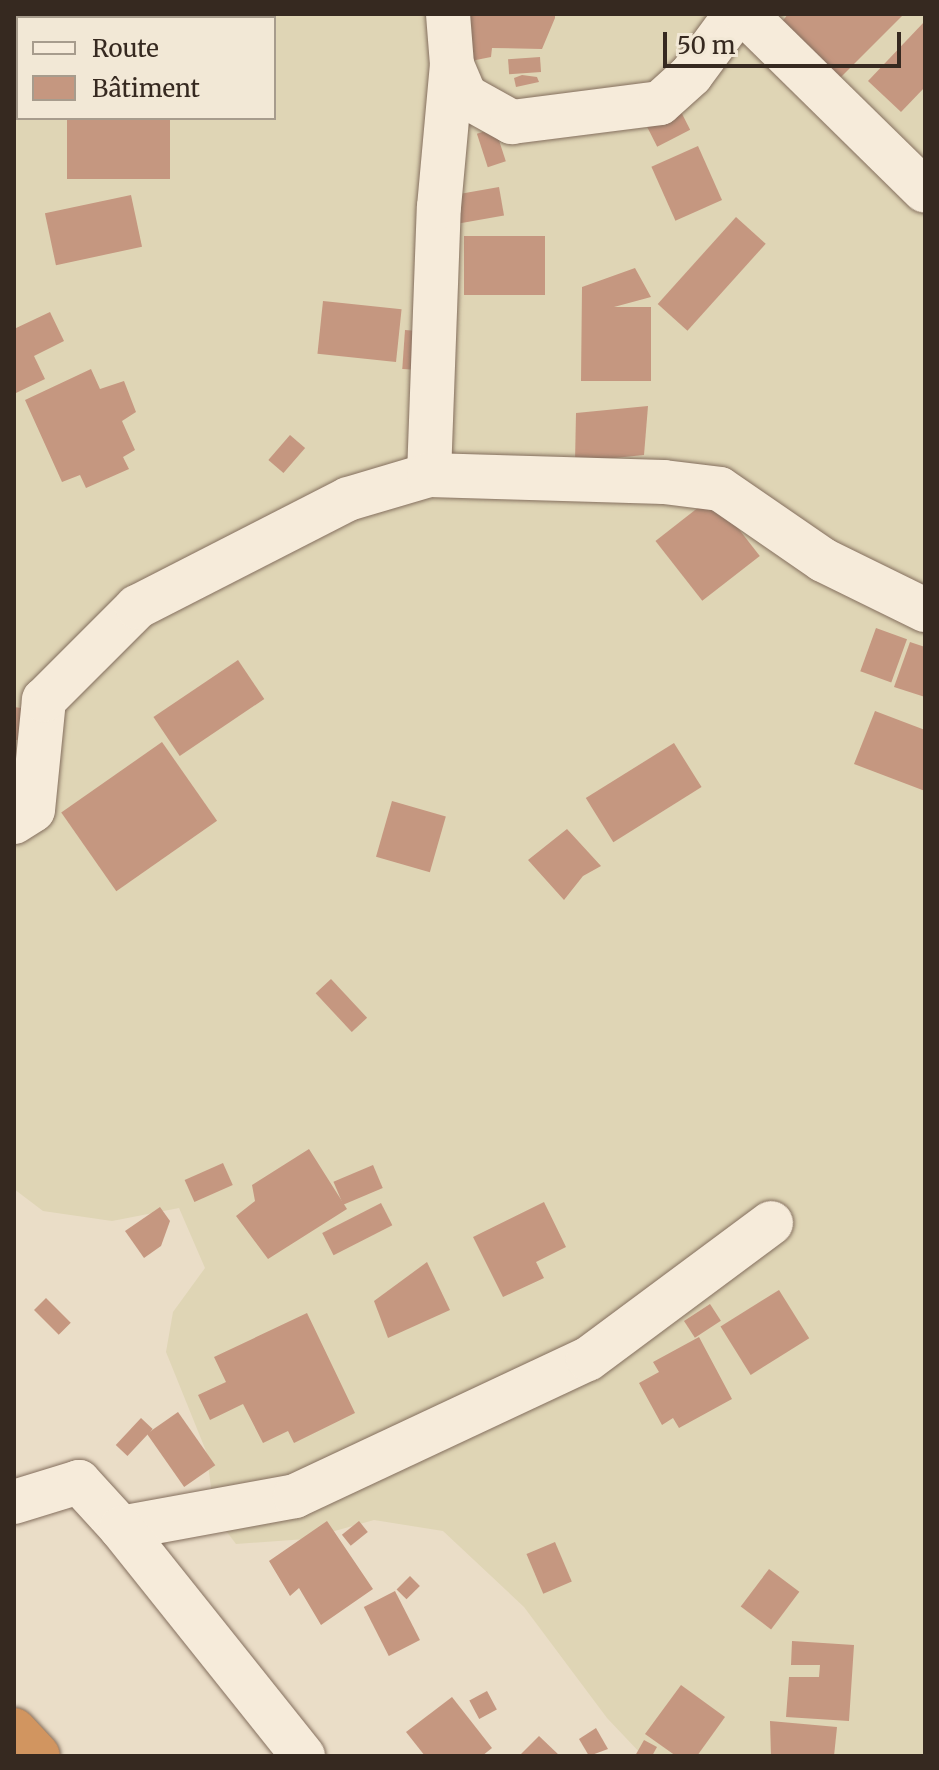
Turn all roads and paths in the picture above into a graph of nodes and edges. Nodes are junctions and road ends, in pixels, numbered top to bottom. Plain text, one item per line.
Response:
1 (448, 14) edge
2 (736, 14) edge
3 (745, 14) edge
4 (452, 65) junction
5 (925, 191) edge
6 (429, 475) junction
7 (925, 610) edge
8 (14, 822) edge
9 (771, 1223) dead end
10 (14, 1502) edge
11 (121, 1528) junction
12 (14, 1730) edge
13 (38, 1756) edge
14 (303, 1756) edge

1 - 4 street
2 - 4 street
3 - 5 street
4 - 6 street
6 - 7 street
6 - 8 street
9 - 11 street
10 - 11 street
11 - 14 street
12 - 13 highway

